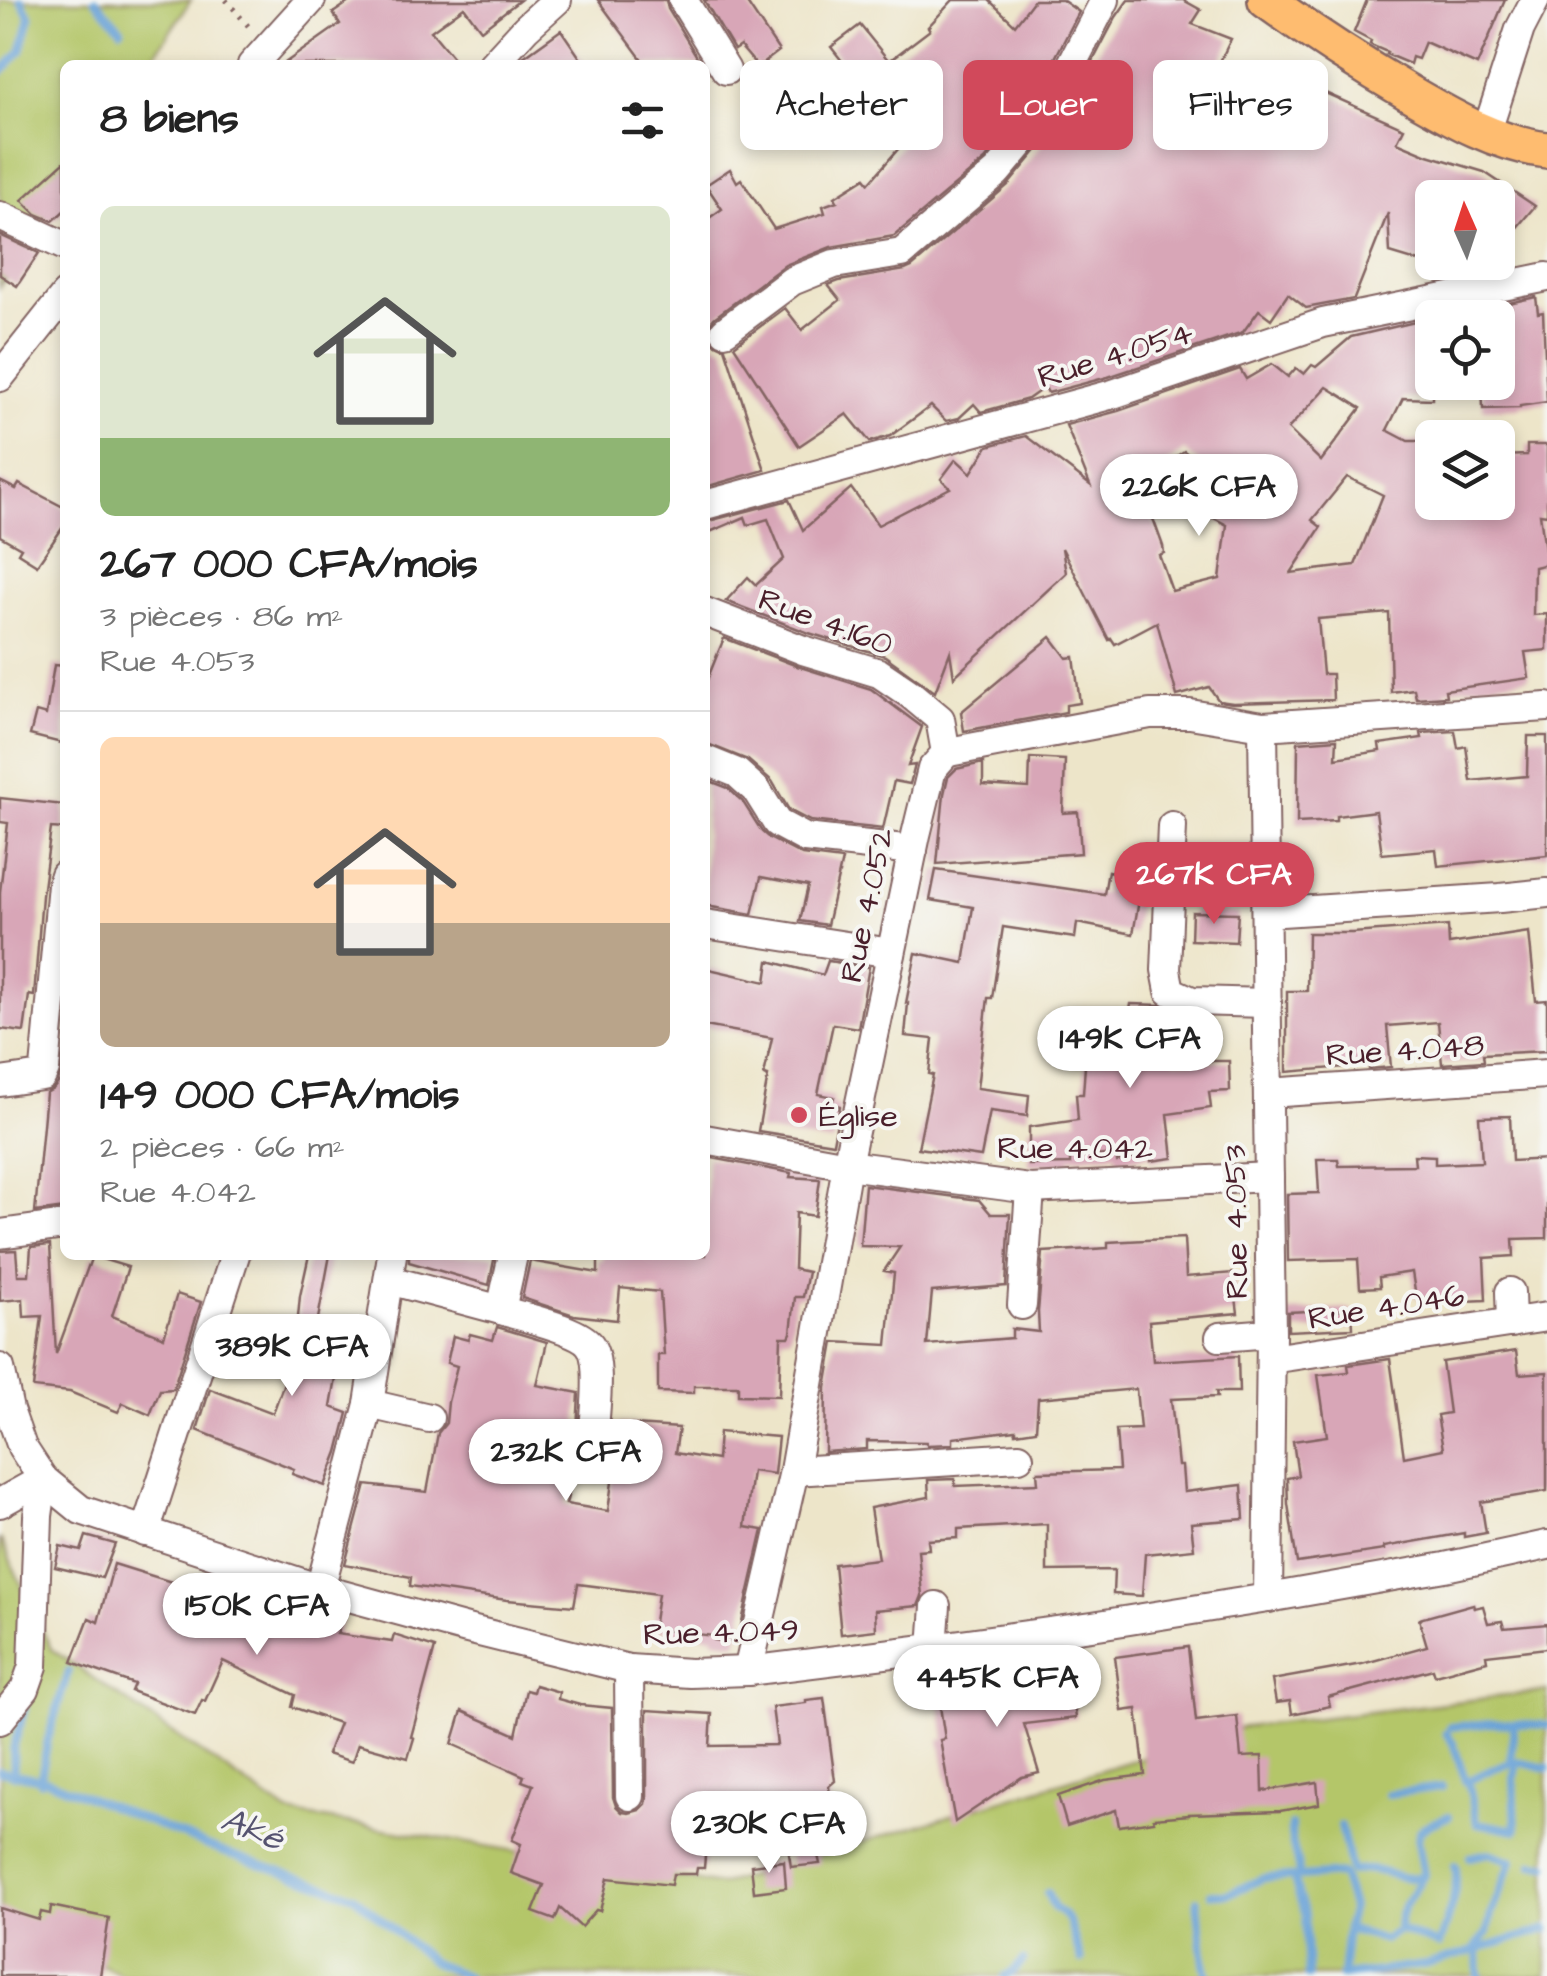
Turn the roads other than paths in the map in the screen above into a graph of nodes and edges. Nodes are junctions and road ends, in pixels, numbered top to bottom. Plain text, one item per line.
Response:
1 (311, 0) edge
2 (557, 0) edge
3 (683, 0) edge
4 (1105, 0) edge
5 (1266, 0) edge
6 (1535, 0) edge
7 (1309, 15) edge
8 (259, 56) edge
9 (497, 60) edge
10 (726, 70) dead end
11 (1486, 134) junction
12 (1547, 150) edge
13 (0, 216) edge
14 (60, 244) edge
15 (1547, 277) edge
16 (60, 301) edge
17 (726, 331) dead end
18 (0, 377) edge
19 (710, 504) edge
20 (710, 614) edge
21 (1547, 708) edge
22 (1263, 726) junction
23 (946, 753) junction
24 (710, 762) edge
25 (1172, 826) dead end
26 (913, 850) junction
27 (1547, 893) edge
28 (60, 906) edge
29 (1266, 913) junction
30 (710, 925) edge
31 (892, 953) junction
32 (1267, 1004) junction
33 (1547, 1074) edge
34 (0, 1082) edge
35 (1268, 1093) junction
36 (710, 1139) edge
37 (847, 1165) junction
38 (1269, 1177) junction
39 (1030, 1188) junction
40 (60, 1227) edge
41 (0, 1234) edge
42 (232, 1260) edge
43 (512, 1260) edge
44 (391, 1268) edge
45 (1510, 1292) dead end
46 (1022, 1304) dead end
47 (501, 1310) junction
48 (1547, 1317) edge
49 (1511, 1323) junction
50 (1220, 1337) dead end
51 (1271, 1346) junction
52 (0, 1368) edge
53 (369, 1404) junction
54 (429, 1418) dead end
55 (594, 1432) dead end
56 (1019, 1457) dead end
57 (794, 1471) junction
58 (43, 1480) junction
59 (0, 1502) edge
60 (145, 1532) junction
61 (1547, 1546) edge
62 (320, 1590) junction
63 (1268, 1598) junction
64 (936, 1606) dead end
65 (933, 1648) junction
66 (629, 1669) junction
67 (748, 1671) junction
68 (0, 1720) edge
69 (630, 1796) dead end

1 - 8 street
2 - 9 street
3 - 10 street
4 - 17 street
5 - 7 main road
6 - 11 street
7 - 11 main road
11 - 12 main road
13 - 14 street
15 - 19 street, Rue 4.054
16 - 18 street
20 - 23 street, Rue 4.160
21 - 22 street
22 - 23 street
22 - 29 street, Rue 4.053
23 - 26 street, Rue 4.052
24 - 26 street
25 - 32 street
26 - 31 street, Rue 4.052
27 - 29 street
28 - 34 street
29 - 32 street, Rue 4.053
30 - 31 street
31 - 37 street, Rue 4.052
32 - 35 street, Rue 4.053
33 - 35 street, Rue 4.048
35 - 38 street, Rue 4.053
36 - 37 street, Rue 4.042
37 - 39 street, Rue 4.042
37 - 57 street, Rue 4.052
38 - 39 street, Rue 4.042
38 - 51 street, Rue 4.053
39 - 46 street
40 - 41 street
42 - 60 street
43 - 47 street
44 - 47 street
44 - 53 street
45 - 49 street, Rue 4.046
47 - 55 street
48 - 49 street, Rue 4.046
49 - 51 street, Rue 4.046
50 - 51 street, Rue 4.046
51 - 63 street, Rue 4.053
52 - 58 street, Rue 4.049
53 - 54 street
53 - 62 street
56 - 57 street
57 - 67 street, Rue 4.052
58 - 59 street
58 - 60 street, Rue 4.049
58 - 68 street
60 - 62 street, Rue 4.049
61 - 63 street, Rue 4.049
62 - 66 street, Rue 4.049
63 - 65 street, Rue 4.049
64 - 65 street
65 - 67 street, Rue 4.049
66 - 67 street, Rue 4.049
66 - 69 street

